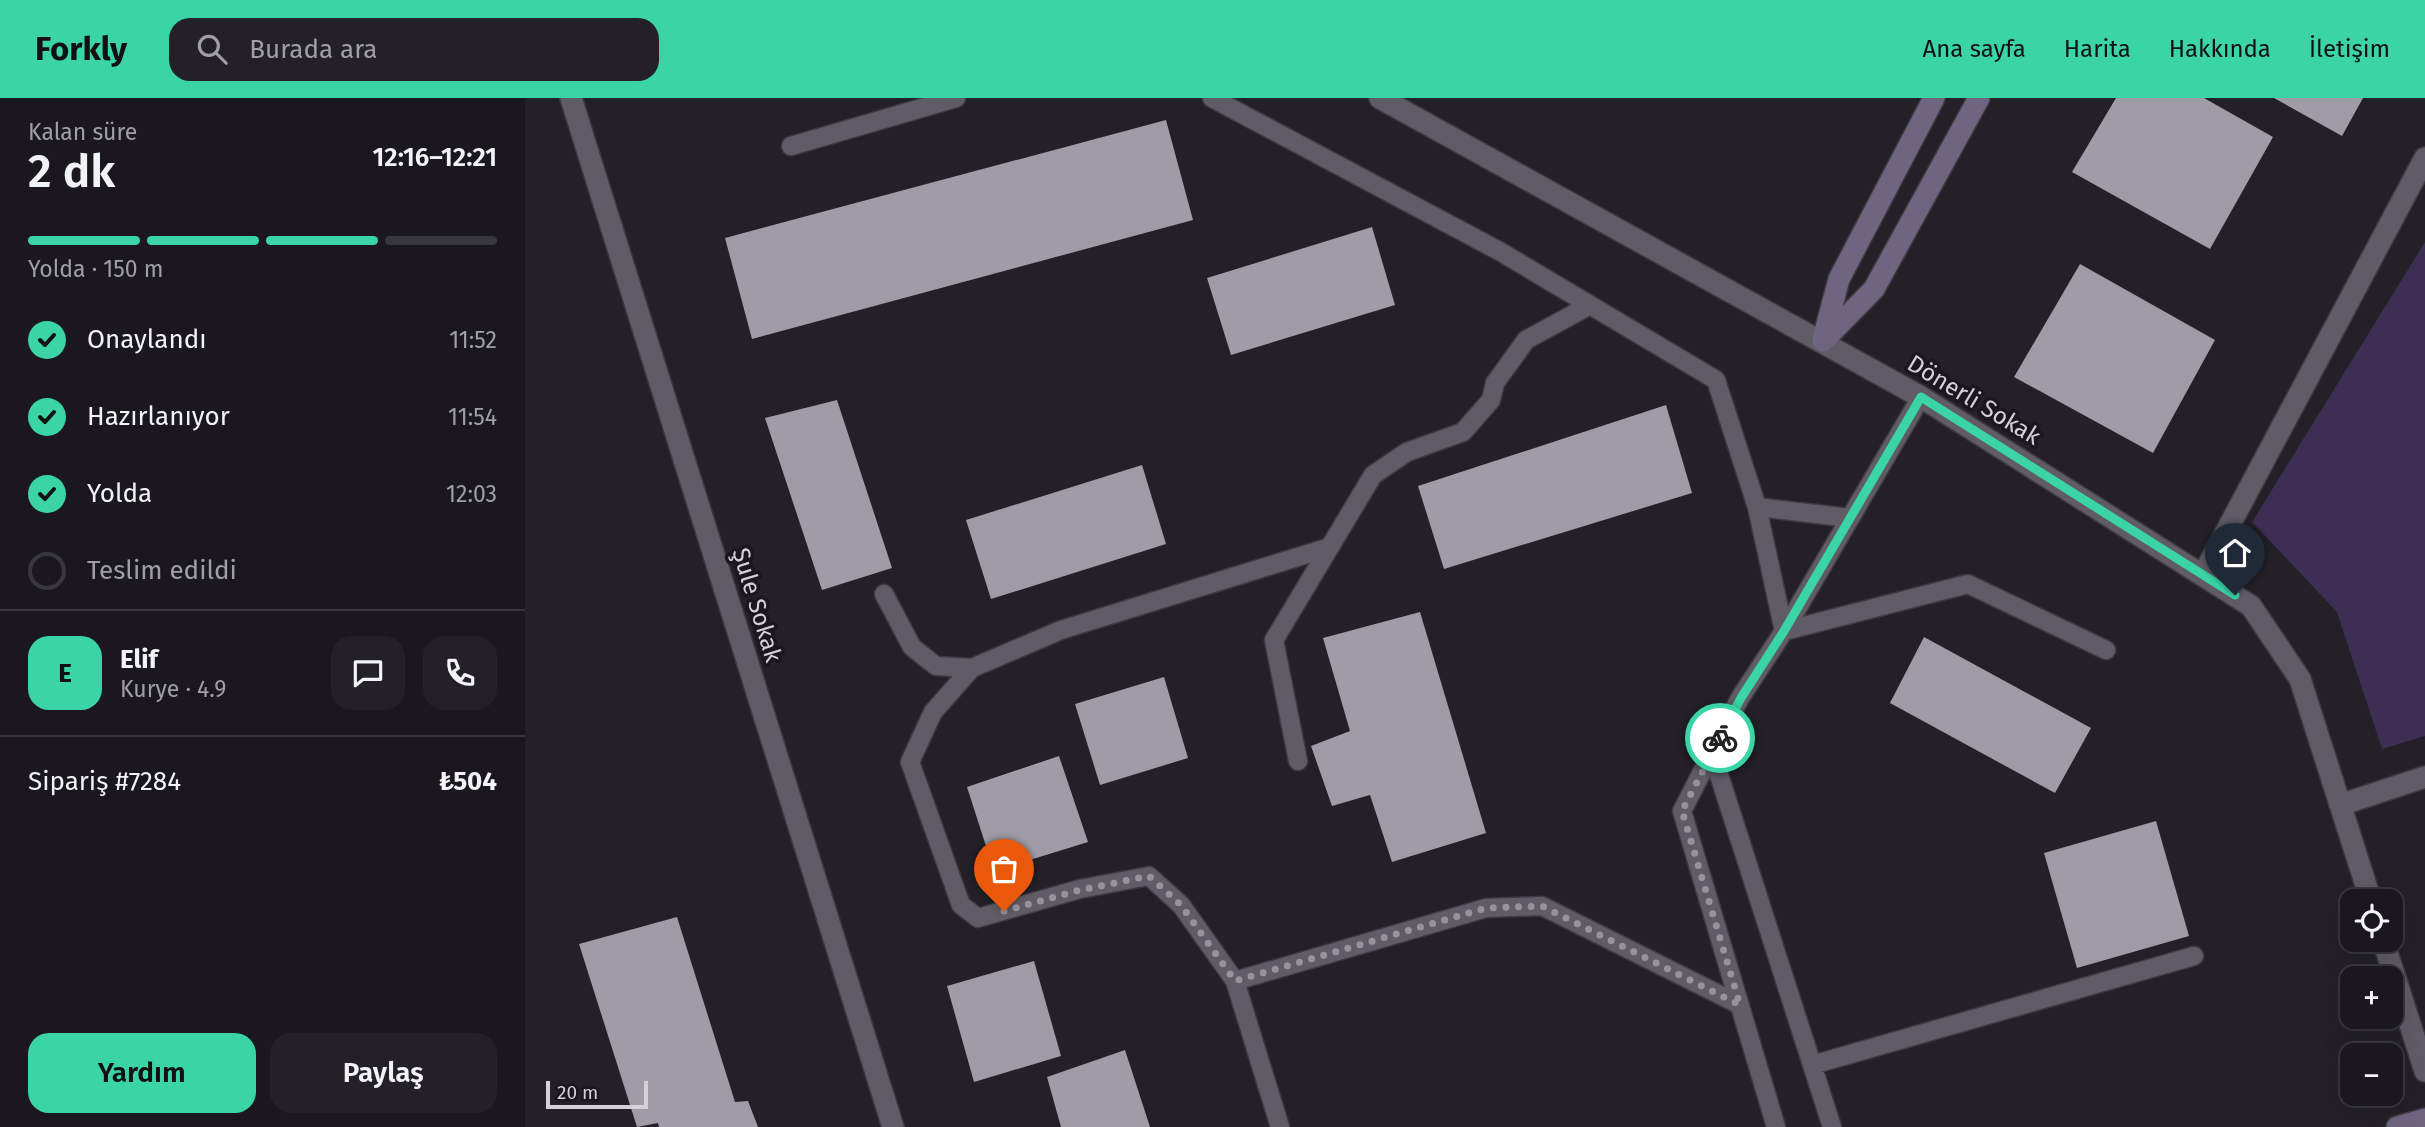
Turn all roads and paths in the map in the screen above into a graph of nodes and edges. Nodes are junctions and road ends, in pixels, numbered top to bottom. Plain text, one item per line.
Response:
1 (571, 98) edge
2 (956, 98) edge
3 (1212, 98) edge
4 (1380, 98) edge
5 (1934, 98) edge
6 (1979, 98) edge
7 (791, 146) dead end
8 (2425, 159) edge
9 (1590, 305) junction
10 (1823, 341) junction
11 (1921, 397) junction
12 (1758, 507) junction
13 (1850, 518) junction
14 (1330, 547) junction
15 (2203, 575) junction
16 (884, 594) dead end
17 (1784, 631) junction
18 (2106, 650) dead end
19 (972, 668) junction
20 (1712, 753) junction
21 (1299, 761) dead end
22 (2425, 778) edge
23 (2340, 805) junction
24 (2367, 889) edge
25 (2387, 952) edge
26 (2194, 956) dead end
27 (1235, 981) junction
28 (1740, 1005) junction
29 (1812, 1065) junction
30 (2425, 1071) edge
31 (2425, 1119) edge
32 (893, 1127) edge
33 (1280, 1127) edge
34 (1776, 1127) edge
35 (1832, 1127) edge
36 (2397, 1127) edge

1 - 32 street, Şule Sokak
2 - 7 lane
3 - 9 lane
4 - 10 street, Dönerli Sokak
5 - 10 main road
6 - 10 main road
8 - 15 street
9 - 12 lane
9 - 14 lane
10 - 11 street, Dönerli Sokak
11 - 13 lane
11 - 15 street, Dönerli Sokak
12 - 13 lane
12 - 17 lane
13 - 17 lane
14 - 19 lane
14 - 21 lane
15 - 23 street, Dönerli Sokak
16 - 19 lane
17 - 18 lane
17 - 20 lane
19 - 27 lane
20 - 28 lane
20 - 29 lane
22 - 23 street
23 - 24 street, Dönerli Sokak
25 - 30 street
26 - 29 lane
27 - 28 lane
27 - 33 lane
28 - 34 lane
29 - 35 lane
31 - 36 main road

